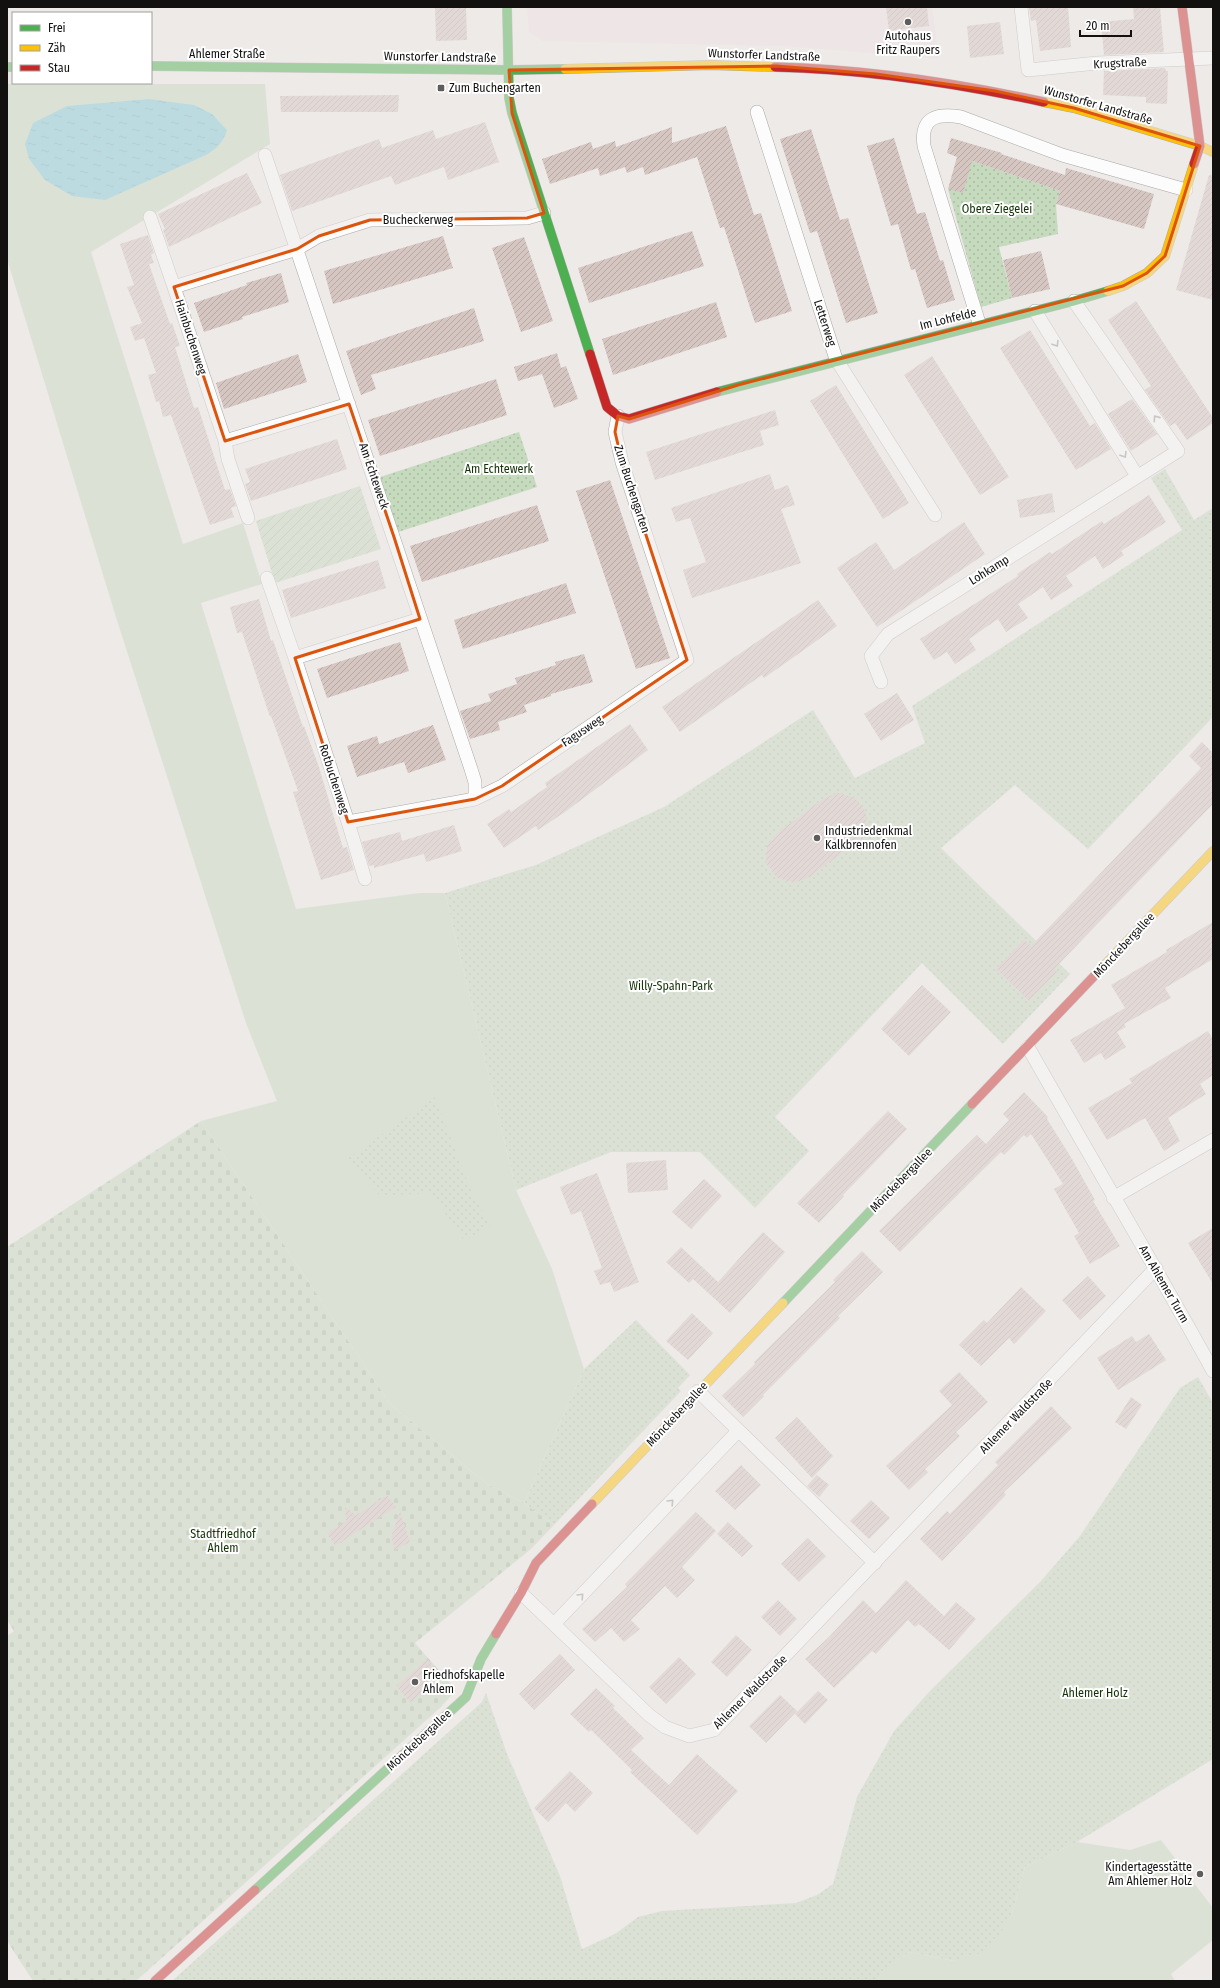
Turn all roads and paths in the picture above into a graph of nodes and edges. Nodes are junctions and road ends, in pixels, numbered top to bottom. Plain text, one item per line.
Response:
1 (507, 7) edge
2 (1021, 7) edge
3 (1182, 7) edge
4 (1213, 58) edge
5 (1188, 60) junction
6 (152, 66) edge
7 (303, 66) joint
8 (509, 70) junction
9 (756, 112) dead end
10 (1200, 146) junction
11 (1213, 152) edge
12 (265, 155) dead end
13 (1186, 190) junction
14 (544, 212) junction
15 (150, 217) dead end
16 (297, 249) junction
17 (174, 287) junction
18 (1074, 301) junction
19 (1035, 311) junction
20 (979, 323) junction
21 (836, 359) junction
22 (349, 404) junction
23 (618, 416) junction
24 (225, 442) junction
25 (1137, 476) junction
26 (935, 515) dead end
27 (248, 518) dead end
28 (267, 578) dead end
29 (420, 619) junction
30 (294, 658) junction
31 (687, 660) joint
32 (881, 682) dead end
33 (475, 799) junction
34 (348, 822) junction
35 (1213, 851) edge
36 (365, 878) dead end
37 (1028, 1047) junction
38 (1213, 1140) edge
39 (1113, 1198) junction
40 (1156, 1268) junction
41 (1213, 1371) edge
42 (698, 1391) junction
43 (738, 1432) junction
44 (875, 1563) junction
45 (521, 1593) junction
46 (554, 1624) junction
47 (155, 1981) edge

1 - 8 street
2 - 5 street, Krugstraße
3 - 5 street
4 - 5 street, Krugstraße
5 - 10 street
6 - 7 street, Ahlemer Straße
7 - 8 street, Wunstorfer Landstraße
8 - 10 street, Wunstorfer Landstraße
8 - 14 street
9 - 21 street, Letterweg
10 - 11 street, Wunstorfer Landstraße
10 - 13 street, Im Lohfelde
12 - 16 street, Am Echteweck
13 - 18 street, Im Lohfelde
13 - 20 street
14 - 16 street, Bucheckerweg
14 - 23 street
15 - 17 street
16 - 17 street, Hainbuchenweg
16 - 22 street, Am Echteweck
17 - 24 street, Hainbuchenweg
18 - 19 street, Im Lohfelde
25 -> 18 street, Lohkamp
19 - 20 street, Im Lohfelde
19 -> 25 street
20 - 21 street, Im Lohfelde
21 - 23 street, Im Lohfelde
21 - 26 street, Letterweg
22 - 24 street
22 - 29 street, Am Echteweck
23 - 31 street, Zum Buchengarten
24 - 27 street, Hainbuchenweg
25 - 32 street, Lohkamp
28 - 30 street, Rotbuchenweg
29 - 30 street
29 - 33 street, Am Echteweck
30 - 34 street, Rotbuchenweg
31 - 33 street, Fagusweg
33 - 34 street, Rotbuchenweg
34 - 36 street
35 - 37 street, Mönckebergallee
37 - 39 street, Am Ahlemer Turm
37 - 42 street, Mönckebergallee
38 - 39 street
39 - 40 street, Am Ahlemer Turm
40 - 41 street, Am Ahlemer Turm
40 - 44 street, Ahlemer Waldstraße
42 - 43 street
42 - 45 street, Mönckebergallee
43 - 44 street
46 -> 43 street
44 - 46 street, Ahlemer Waldstraße
45 - 46 street, Ahlemer Waldstraße
45 - 47 street, Mönckebergallee

